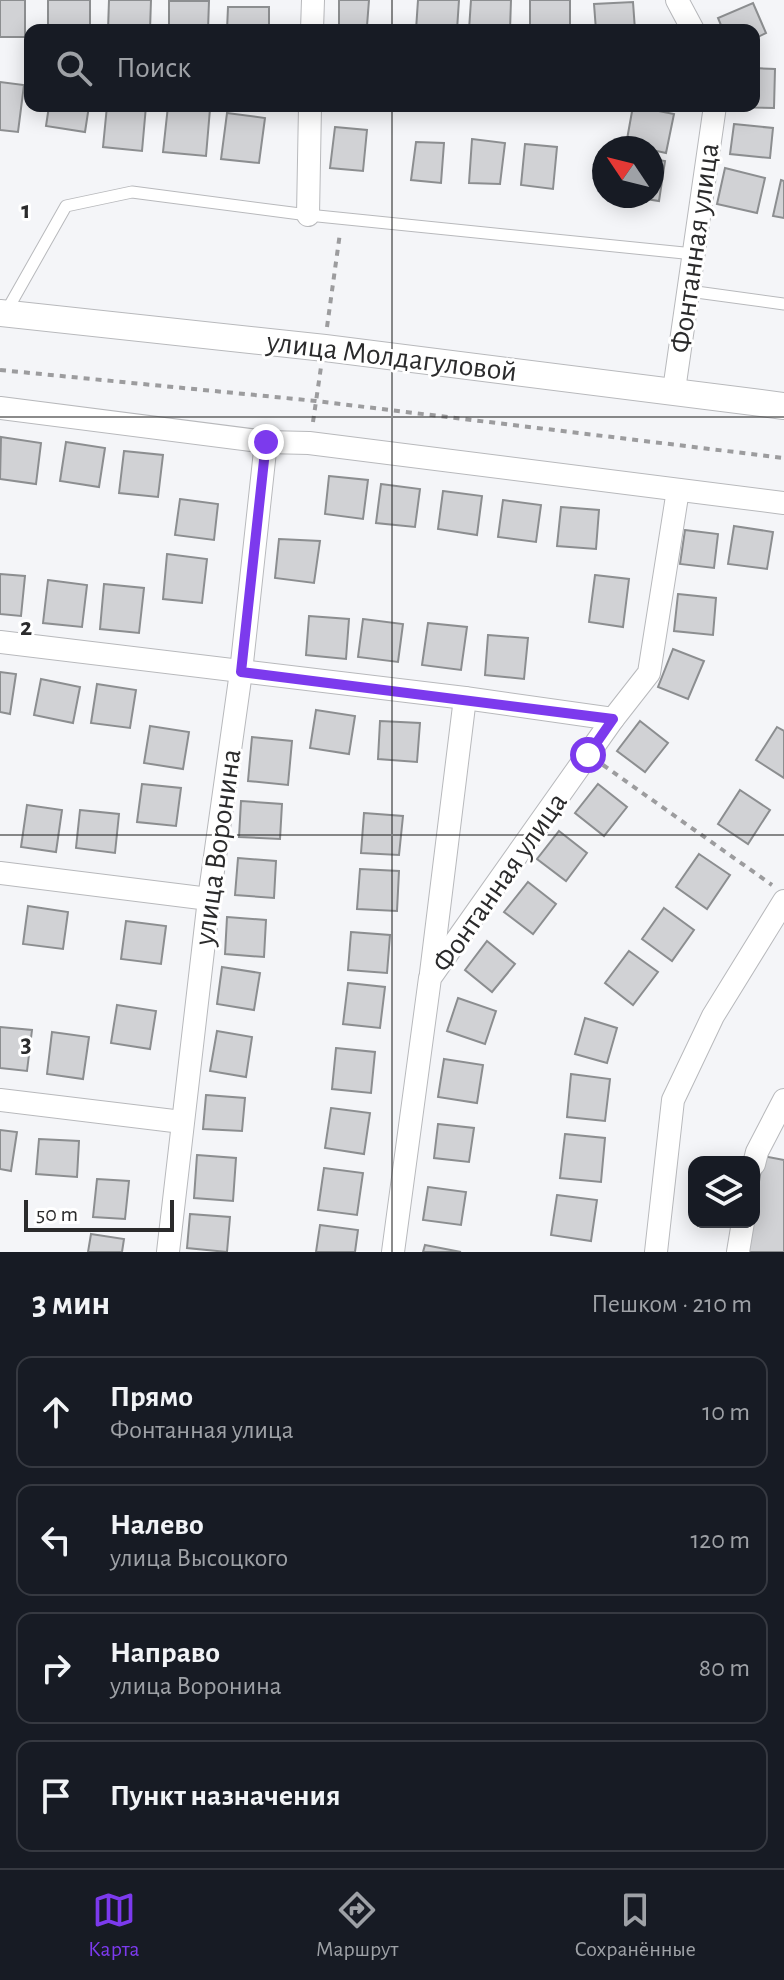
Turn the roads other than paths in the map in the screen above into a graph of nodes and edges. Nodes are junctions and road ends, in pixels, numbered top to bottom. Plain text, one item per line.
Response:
1 (313, 0) edge
2 (677, 0) edge
3 (312, 24) edge
4 (690, 24) edge
5 (310, 112) edge
6 (714, 112) edge
7 (308, 215) junction
8 (694, 254) junction
9 (689, 291) junction
10 (784, 304) edge
11 (3, 313) edge
12 (674, 390) junction
13 (784, 406) edge
14 (0, 408) edge
15 (266, 442) junction
16 (678, 490) junction
17 (784, 503) edge
18 (0, 642) edge
19 (241, 672) junction
20 (465, 698) junction
21 (613, 719) junction
22 (0, 873) edge
23 (209, 899) junction
24 (783, 909) edge
25 (430, 978) junction
26 (0, 1100) edge
27 (784, 1100) edge
28 (182, 1122) junction
29 (756, 1156) edge
30 (742, 1228) edge
31 (168, 1252) edge
32 (393, 1252) edge
33 (656, 1252) edge
34 (738, 1252) edge

1 - 3 street
2 - 4 street
5 - 7 street
6 - 8 street, Фонтанная улица
7 - 8 lane
7 - 11 lane
8 - 9 street, Фонтанная улица
9 - 10 lane
9 - 12 street, Фонтанная улица
11 - 12 street, улица Молдагуловой
12 - 13 street, улица Молдагуловой
14 - 15 street
15 - 16 street
15 - 19 street, улица Воронина
16 - 17 street
16 - 21 street, Фонтанная улица
18 - 19 street
19 - 20 street
19 - 23 street, улица Воронина
20 - 21 street
20 - 25 street
21 - 25 street, Фонтанная улица
22 - 23 street
23 - 28 street, улица Воронина
24 - 33 street
25 - 32 street, Фонтанная улица
26 - 28 street
27 - 29 street
28 - 31 street, улица Воронина
30 - 34 street

